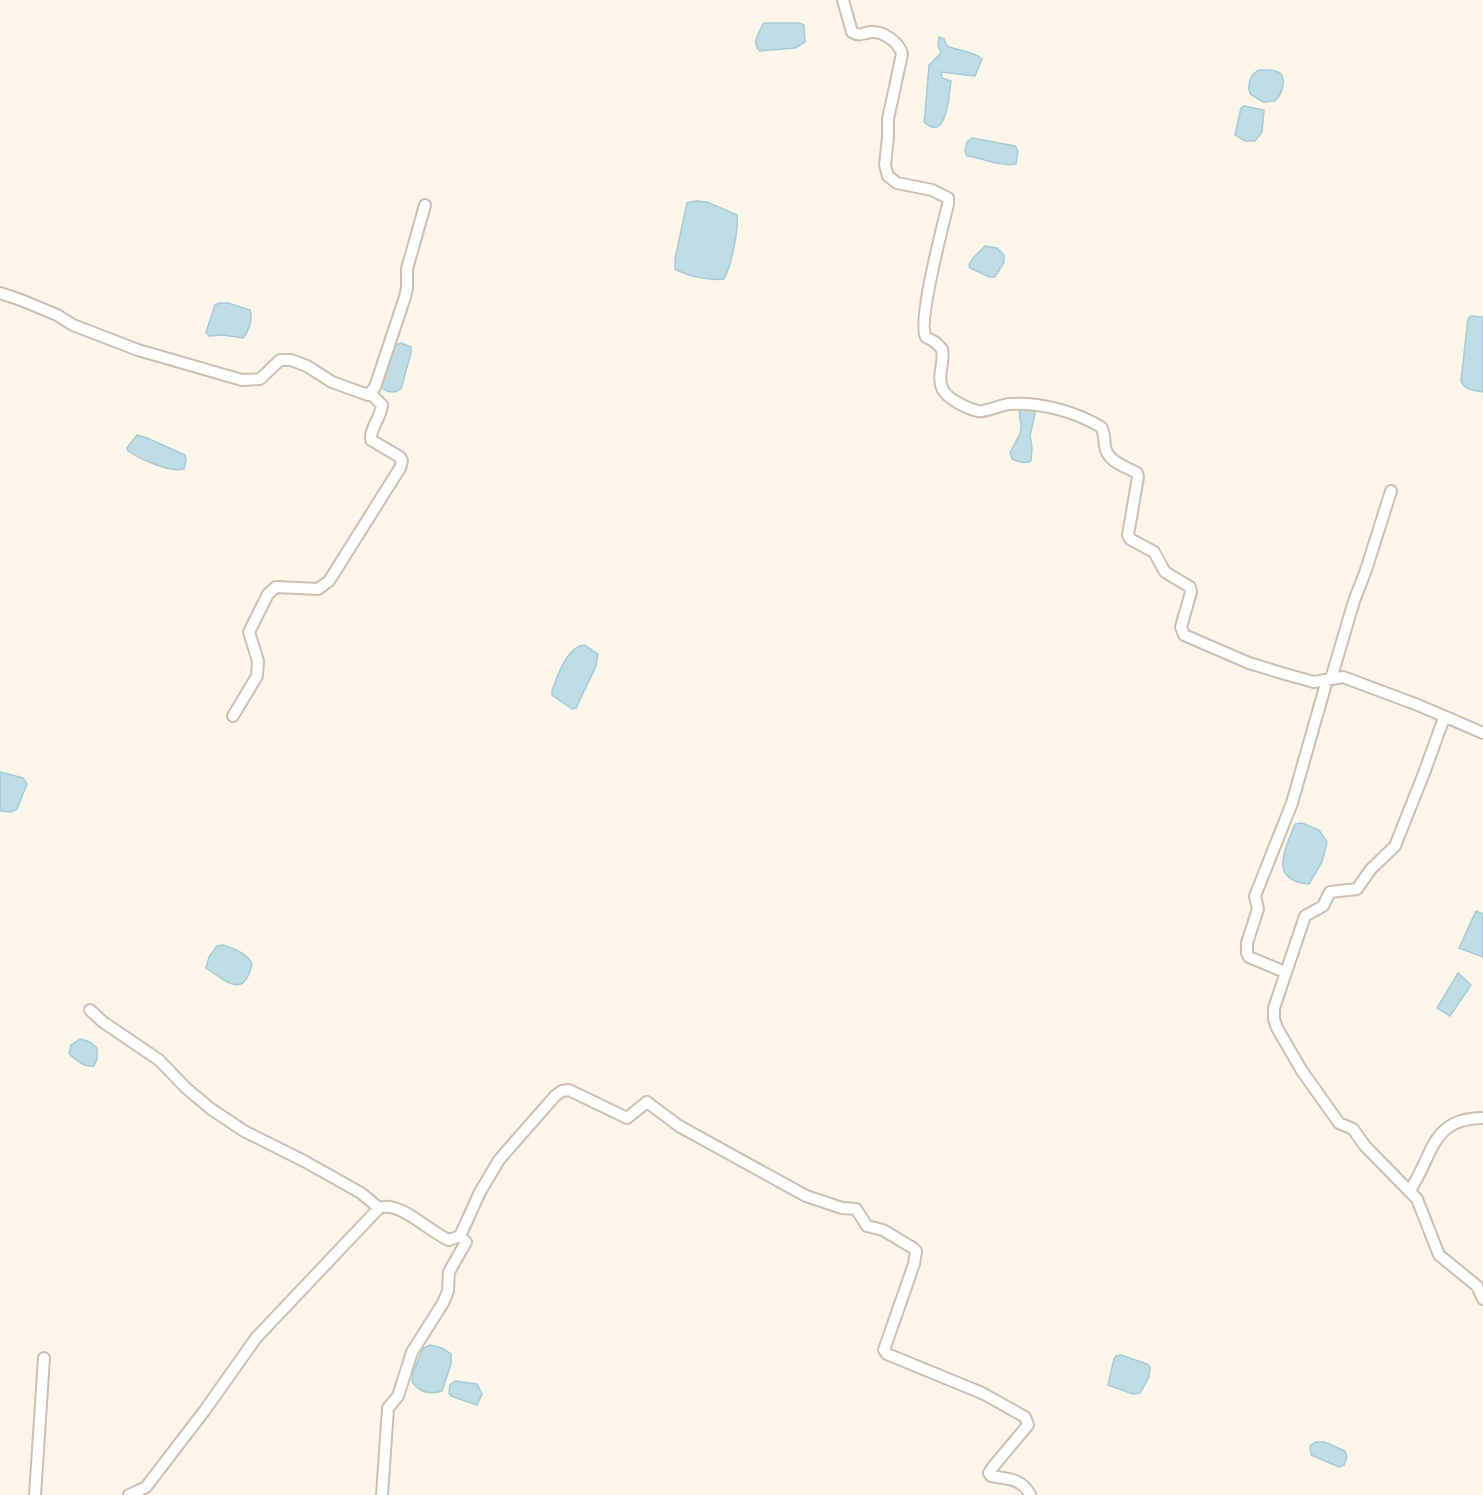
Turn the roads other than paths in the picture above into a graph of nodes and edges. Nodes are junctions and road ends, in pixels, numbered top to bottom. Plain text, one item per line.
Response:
1 (843, 0) edge
2 (425, 206) dead end
3 (0, 293) edge
4 (370, 393) junction
5 (1391, 491) dead end
6 (1329, 680) junction
7 (233, 716) dead end
8 (1444, 718) junction
9 (1483, 734) edge
10 (1285, 972) junction
11 (90, 1010) dead end
12 (1483, 1118) edge
13 (1410, 1190) junction
14 (379, 1208) junction
15 (460, 1236) junction
16 (1483, 1299) edge
17 (44, 1358) dead end
18 (34, 1495) edge
19 (129, 1495) edge
20 (382, 1495) edge
21 (1030, 1495) edge

1 - 6 street
2 - 4 street
3 - 4 street
4 - 7 street
5 - 6 street
6 - 8 street
6 - 10 street
8 - 9 street
8 - 10 street
10 - 13 street
11 - 14 street
12 - 13 street
13 - 16 street
14 - 15 street
14 - 19 street
15 - 20 street
15 - 21 street
17 - 18 street

